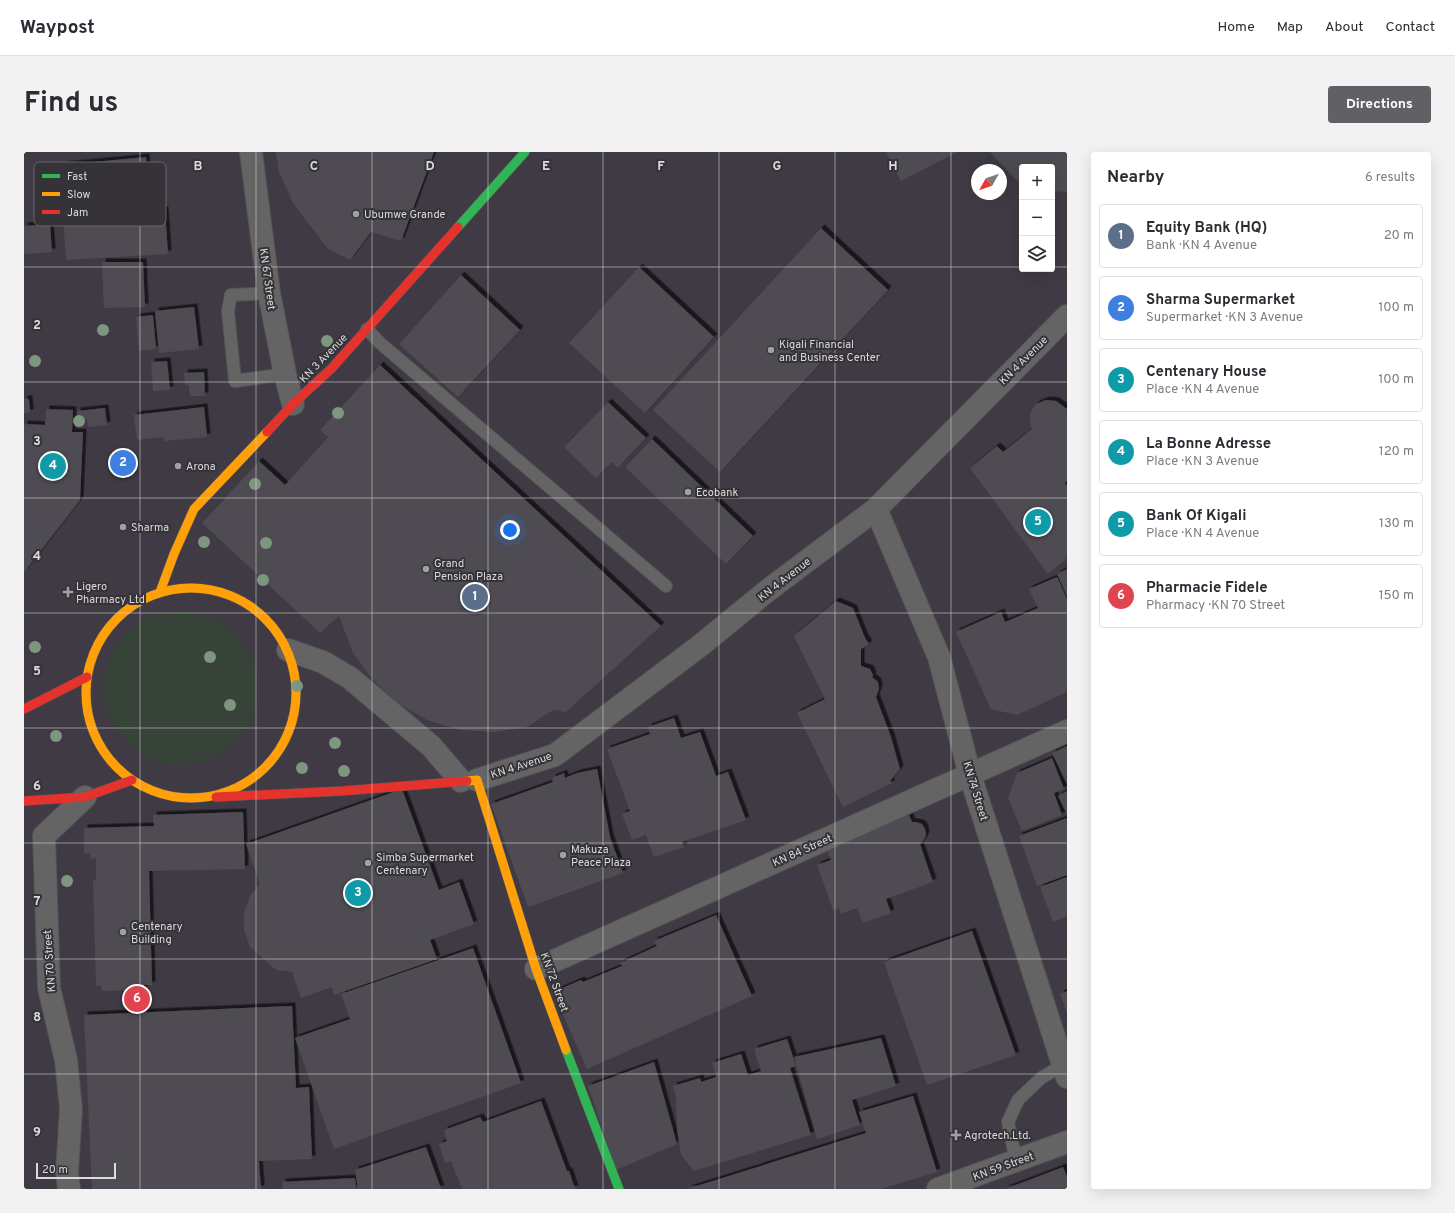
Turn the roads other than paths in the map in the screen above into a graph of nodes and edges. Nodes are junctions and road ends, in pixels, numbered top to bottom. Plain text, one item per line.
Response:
1 (251, 152) edge
2 (525, 152) edge
3 (269, 293) junction
4 (1067, 316) edge
5 (367, 329) junction
6 (285, 374) junction
7 (293, 404) junction
8 (876, 509) junction
9 (666, 586) dead end
10 (160, 592) junction
11 (288, 650) junction
12 (87, 677) junction
13 (24, 709) edge
14 (1067, 731) edge
15 (970, 776) junction
16 (132, 780) junction
17 (469, 780) junction
18 (85, 797) junction
19 (216, 797) junction
20 (24, 801) edge
21 (536, 968) junction
22 (1065, 1071) edge
23 (1067, 1142) edge
24 (1016, 1162) junction
25 (69, 1189) edge
26 (619, 1189) edge
27 (938, 1189) edge

1 - 3 street, KN 67 Street
2 - 5 main road, KN 3 Avenue
3 - 6 street, KN 67 Street
3 - 6 lane
4 - 8 street, KN 4 Avenue
5 - 7 main road, KN 3 Avenue
5 - 9 lane
6 - 7 street, KN 67 Street
7 - 10 main road, KN 3 Avenue
8 - 15 street, KN 74 Street
8 - 17 street, KN 4 Avenue
10 - 11 main road, KN 4 Avenue
10 - 12 main road, KN 4 Avenue
11 - 17 street
11 - 19 main road, KN 4 Avenue
12 - 13 main road
12 - 16 main road, KN 4 Avenue
14 - 15 street, KN 84 Street
15 - 21 street, KN 84 Street
15 - 22 street, KN 74 Street
16 - 18 main road
16 - 19 main road, KN 4 Avenue
17 - 19 main road, KN 4 Avenue
17 - 21 main road, KN 72 Street
18 - 20 main road
18 - 25 street, KN 70 Street
21 - 26 main road, KN 72 Street
22 - 24 lane
23 - 24 street, KN 59 Street
24 - 27 street, KN 59 Street

